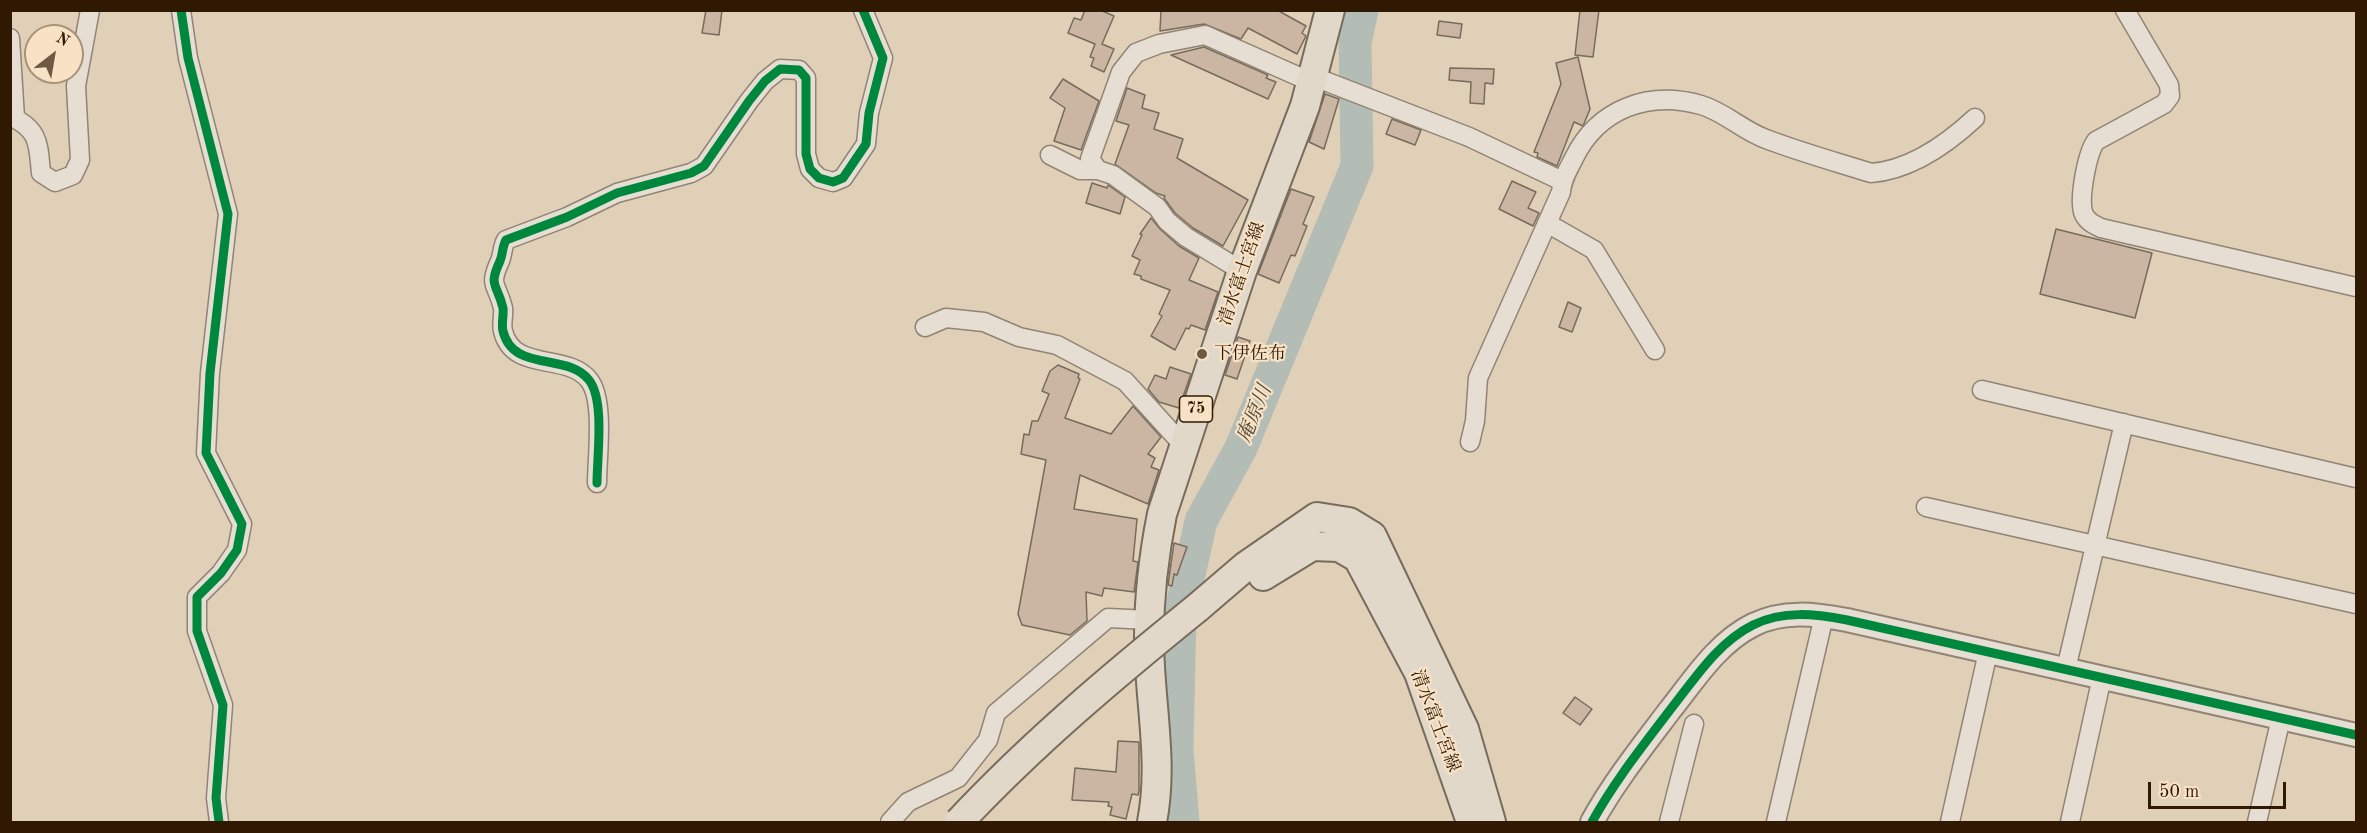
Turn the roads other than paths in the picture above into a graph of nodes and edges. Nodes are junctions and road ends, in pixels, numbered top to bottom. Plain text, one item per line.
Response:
1 (90, 10) edge
2 (181, 10) edge
3 (862, 10) edge
4 (1330, 10) edge
5 (2124, 10) edge
6 (10, 38) edge
7 (1312, 79) junction
8 (13, 117) edge
9 (1975, 118) dead end
10 (1050, 155) dead end
11 (1098, 170) junction
12 (1562, 181) junction
13 (1547, 223) junction
14 (1242, 271) junction
15 (2356, 287) edge
16 (925, 327) dead end
17 (1655, 350) dead end
18 (1982, 390) dead end
19 (2124, 423) junction
20 (1470, 442) dead end
21 (1184, 446) junction
22 (2356, 478) edge
23 (597, 483) dead end
24 (1926, 507) dead end
25 (2095, 545) junction
26 (2356, 604) edge
27 (1197, 608) junction
28 (1824, 616) junction
29 (1150, 620) junction
30 (1988, 652) junction
31 (2066, 669) junction
32 (2102, 677) junction
33 (2281, 718) junction
34 (1694, 724) dead end
35 (2356, 735) edge
36 (219, 822) edge
37 (890, 822) edge
38 (959, 822) edge
39 (1152, 822) edge
40 (1471, 822) edge
41 (1491, 822) edge
42 (1592, 822) edge
43 (1669, 822) edge
44 (1776, 822) edge
45 (1950, 822) edge
46 (2070, 822) edge
47 (2257, 822) edge

1 - 8 street
2 - 36 street
3 - 23 street
4 - 7 main road, 清水富士宮線 / 75
5 - 15 street
6 - 8 street
7 - 11 street
7 - 12 street
7 - 14 main road, 清水富士宮線 / 75
9 - 12 street
10 - 11 street
11 - 14 street
12 - 13 street
13 - 17 street
13 - 20 street
14 - 21 main road, 清水富士宮線 / 75
16 - 21 street
18 - 19 street
19 - 22 street
19 - 25 street
21 - 29 main road, 清水富士宮線 / 75
24 - 25 street
25 - 26 street
25 - 31 street
27 - 38 main road, 清水富士宮線, bridge
27 - 40 main road, 清水富士宮線
27 - 41 main road, 清水富士宮線
28 - 30 street
28 - 42 street
28 - 44 street
29 - 37 street
29 - 39 main road, 清水富士宮線 / 75
30 - 31 street
30 - 45 street
31 - 32 street
32 - 33 street
32 - 46 street
33 - 35 street
33 - 47 street
34 - 43 street

